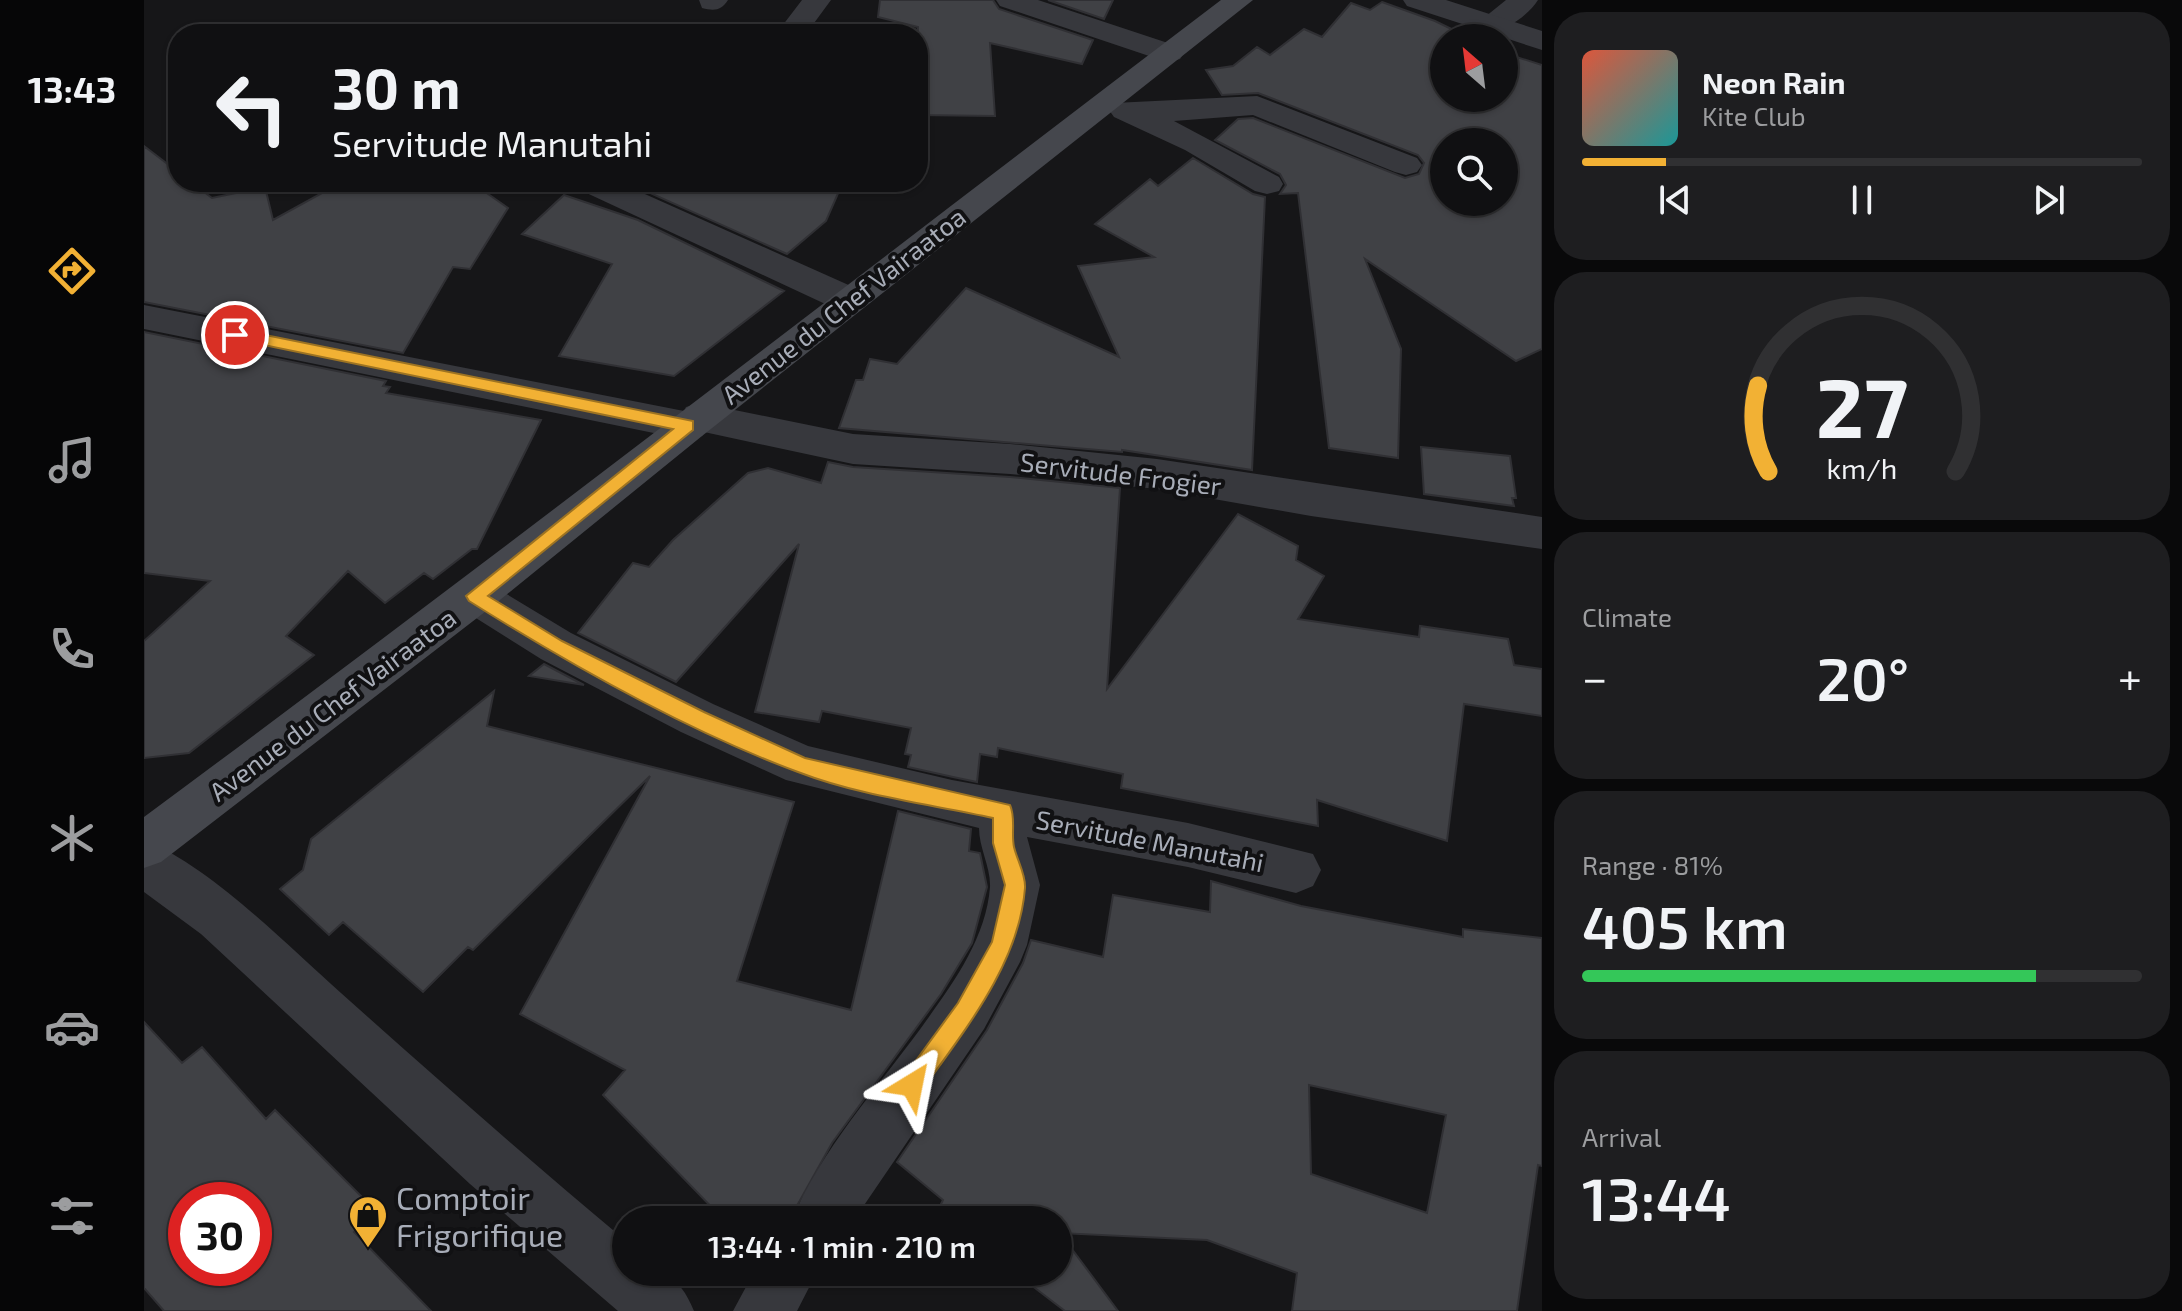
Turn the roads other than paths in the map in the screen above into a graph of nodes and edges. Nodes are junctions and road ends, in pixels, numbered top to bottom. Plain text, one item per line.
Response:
1 (817, 0) edge
2 (1010, 0) edge
3 (1239, 0) edge
4 (1417, 0) edge
5 (1524, 0) edge
6 (799, 24) edge
7 (1487, 24) edge
8 (1491, 24) edge
9 (1518, 34) edge
10 (1542, 41) edge
11 (1169, 53) junction
12 (1116, 106) junction
13 (1406, 165) dead end
14 (1267, 184) dead end
15 (612, 192) edge
16 (849, 300) junction
17 (144, 317) edge
18 (694, 421) junction
19 (1542, 533) edge
20 (475, 596) junction
21 (1003, 811) junction
22 (144, 846) edge
23 (144, 863) edge
24 (1296, 870) dead end
25 (830, 1206) edge
26 (779, 1286) edge
27 (664, 1311) edge
28 (763, 1311) edge

1 - 6 street
2 - 11 street
3 - 11 main road, Avenue du Chef Vairaatoa
4 - 7 street
5 - 8 street
9 - 10 street
11 - 12 main road, Avenue du Chef Vairaatoa
12 - 13 street
12 - 14 street
12 - 16 main road, Avenue du Chef Vairaatoa
15 - 16 street
16 - 18 main road, Avenue du Chef Vairaatoa
17 - 18 street, Servitude Frogier
18 - 19 street, Servitude Frogier
18 - 20 main road, Avenue du Chef Vairaatoa
20 - 21 street, Servitude Manutahi
20 - 22 main road, Avenue du Chef Vairaatoa
21 - 24 street, Servitude Manutahi
21 - 25 street
23 - 27 street
26 - 28 street

